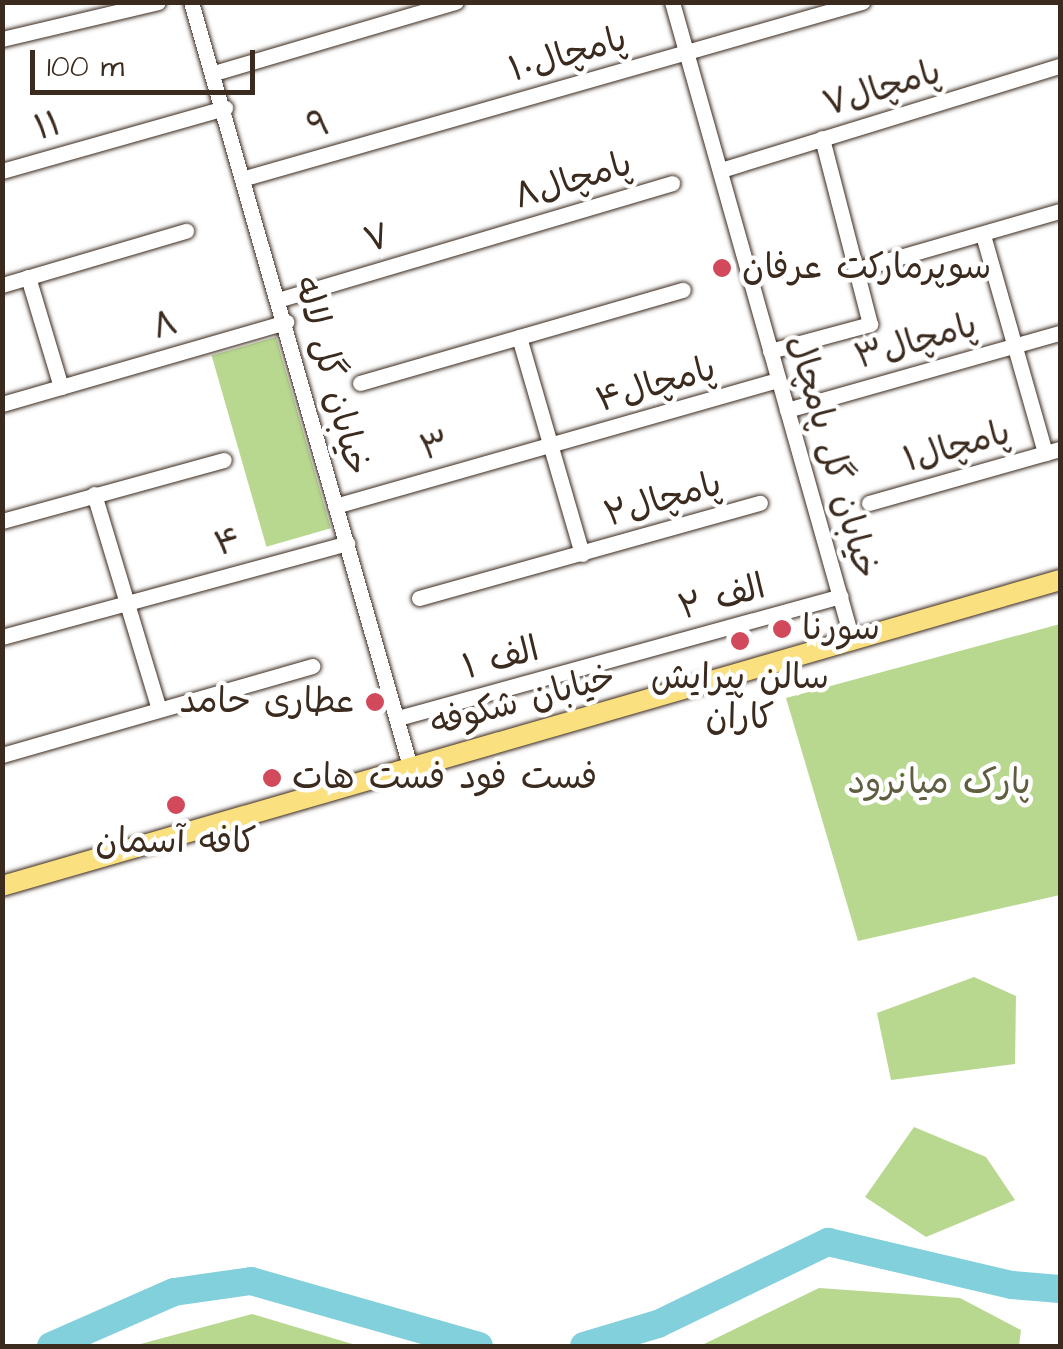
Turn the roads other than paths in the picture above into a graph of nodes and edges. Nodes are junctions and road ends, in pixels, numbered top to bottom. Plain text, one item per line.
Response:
1 (158, 2) edge
2 (191, 2) edge
3 (456, 2) edge
4 (672, 2) edge
5 (862, 2) edge
6 (2, 40) edge
7 (687, 52) junction
8 (1060, 66) edge
9 (214, 73) junction
10 (225, 108) junction
11 (466, 115) joint
12 (822, 138) junction
13 (721, 170) junction
14 (2, 171) edge
15 (245, 178) junction
16 (672, 183) dead end
17 (1060, 212) edge
18 (186, 232) dead end
19 (983, 235) junction
20 (490, 237) joint
21 (856, 270) junction
22 (28, 277) junction
23 (2, 285) edge
24 (683, 290) dead end
25 (281, 299) junction
26 (286, 322) junction
27 (1060, 333) edge
28 (519, 337) junction
29 (1012, 346) junction
30 (770, 351) junction
31 (778, 380) junction
32 (360, 383) dead end
33 (61, 387) junction
34 (2, 404) edge
35 (787, 410) junction
36 (551, 446) junction
37 (1052, 451) edge
38 (224, 460) dead end
39 (94, 494) junction
40 (870, 502) dead end
41 (760, 504) dead end
42 (335, 506) junction
43 (2, 520) edge
44 (346, 543) junction
45 (582, 554) junction
46 (1060, 580) edge
47 (841, 596) junction
48 (419, 598) dead end
49 (125, 600) junction
50 (2, 637) edge
51 (852, 640) junction
52 (619, 657) joint
53 (314, 666) dead end
54 (159, 710) junction
55 (398, 718) junction
56 (2, 755) edge
57 (410, 766) junction
58 (2, 886) edge

1 - 6 street
2 - 9 street, خیابان گل لاله
3 - 9 street
4 - 7 street, خیابان گل پامچال
5 - 7 street, پامچال۱۰
7 - 11 street, پامچال۱۰
7 - 13 street, خیابان گل پامچال
8 - 12 street, پامچال۷
9 - 10 street, خیابان گل لاله
10 - 14 street, ۱۱
10 - 15 street, خیابان گل لاله
11 - 15 street, ۹
12 - 13 street, پامچال۷
12 - 21 street
13 - 30 street, خیابان گل پامچال
15 - 25 street, خیابان گل لاله
16 - 20 street, پامچال۸
17 - 19 street
18 - 22 street
19 - 21 street
19 - 29 street
20 - 25 street, ۷
21 - 30 street
22 - 23 street
22 - 33 street
24 - 28 street
25 - 26 street, خیابان گل لاله
26 - 33 street, ۸
26 - 42 street, خیابان گل لاله
27 - 29 street, پامچال۳
28 - 32 street
28 - 36 street
29 - 35 street, پامچال۳
29 - 37 street
30 - 31 street, خیابان گل پامچال
31 - 35 street, خیابان گل پامچال
31 - 36 street, پامچال۴
33 - 34 street
35 - 47 street, خیابان گل پامچال
36 - 42 street, ۳
36 - 45 street
37 - 40 street, پامچال۱
38 - 39 street
39 - 43 street
39 - 49 street
41 - 45 street, پامچال۲
42 - 44 street, خیابان گل لاله
44 - 49 street, ۴
44 - 55 street, خیابان گل لاله
45 - 48 street, پامچال۲
46 - 51 main road, خیابان شکوفه
47 - 51 street, خیابان گل پامچال
47 - 52 street, ۲ الف
49 - 50 street
49 - 54 street
51 - 57 main road, خیابان شکوفه
52 - 55 street, ۱ الف
53 - 54 street
54 - 56 street
55 - 57 street, خیابان گل لاله
57 - 58 main road, خیابان شکوفه

